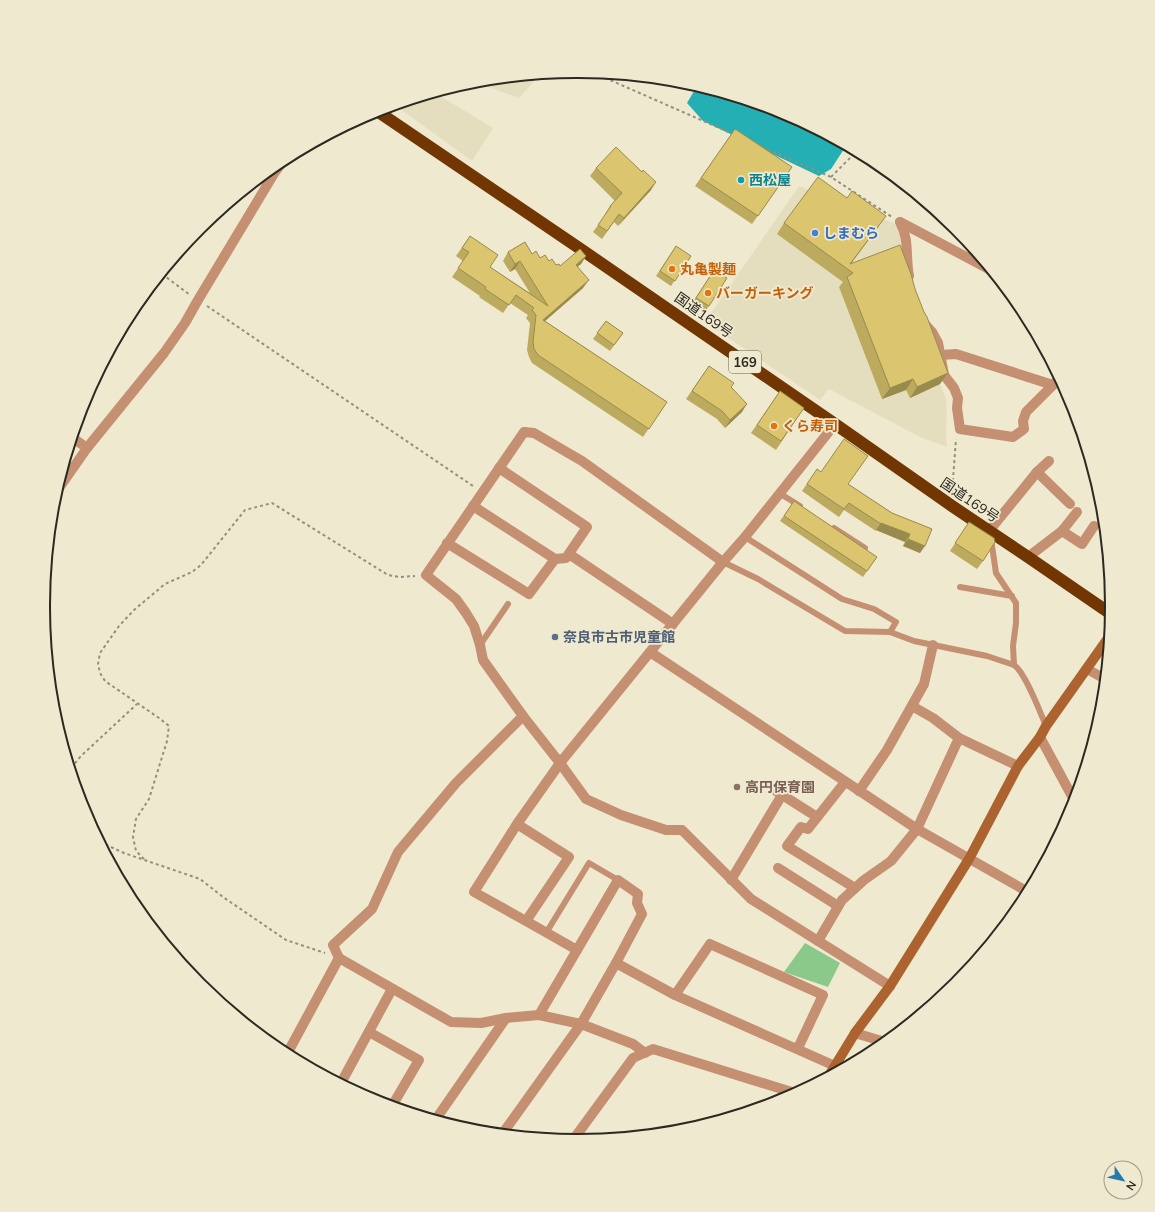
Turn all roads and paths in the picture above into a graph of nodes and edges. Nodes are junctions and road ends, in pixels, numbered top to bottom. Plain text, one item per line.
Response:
1 (610, 80) edge
2 (384, 116) edge
3 (737, 136) edge
4 (759, 146) edge
5 (852, 156) edge
6 (273, 175) edge
7 (831, 177) junction
8 (900, 222) junction
9 (978, 263) edge
10 (166, 277) edge
11 (910, 283) edge
12 (198, 300) junction
13 (920, 316) edge
14 (941, 355) junction
15 (1055, 382) edge
16 (1056, 382) edge
17 (835, 424) junction
18 (960, 429) junction
19 (77, 441) edge
20 (87, 448) junction
21 (1049, 461) dead end
22 (499, 468) junction
23 (1037, 472) junction
24 (66, 478) edge
25 (482, 492) junction
26 (779, 493) junction
27 (1070, 504) dead end
28 (473, 506) junction
29 (952, 506) junction
30 (806, 510) edge
31 (1077, 512) dead end
32 (825, 522) edge
33 (1094, 526) dead end
34 (989, 530) junction
35 (1062, 531) junction
36 (745, 537) junction
37 (447, 543) junction
38 (865, 548) edge
39 (569, 554) junction
40 (1028, 557) junction
41 (555, 559) junction
42 (723, 562) junction
43 (426, 575) junction
44 (960, 587) dead end
45 (1012, 596) junction
46 (508, 604) dead end
47 (1105, 610) edge
48 (673, 624) junction
49 (890, 632) junction
50 (480, 645) junction
51 (933, 645) junction
52 (1104, 645) edge
53 (650, 652) junction
54 (1014, 665) junction
55 (1087, 670) junction
56 (1100, 676) edge
57 (137, 704) junction
58 (912, 706) junction
59 (523, 716) junction
60 (1046, 726) junction
61 (1040, 736) junction
62 (959, 738) junction
63 (560, 763) junction
64 (74, 764) edge
65 (1018, 766) junction
66 (845, 782) junction
67 (859, 791) junction
68 (1070, 793) edge
69 (817, 817) junction
70 (517, 824) junction
71 (917, 830) junction
72 (108, 845) edge
73 (144, 859) junction
74 (969, 859) junction
75 (778, 868) dead end
76 (618, 880) junction
77 (731, 880) junction
78 (855, 888) junction
79 (1022, 889) edge
80 (838, 906) junction
81 (526, 921) junction
82 (546, 933) junction
83 (818, 941) junction
84 (577, 950) junction
85 (339, 958) junction
86 (616, 963) junction
87 (890, 986) junction
88 (392, 989) junction
89 (676, 995) junction
90 (539, 1015) junction
91 (506, 1018) junction
92 (581, 1024) junction
93 (369, 1032) junction
94 (855, 1033) junction
95 (878, 1040) edge
96 (798, 1048) junction
97 (290, 1049) edge
98 (645, 1053) junction
99 (834, 1067) edge
100 (830, 1069) edge
101 (343, 1079) edge
102 (786, 1090) edge
103 (395, 1101) edge
104 (439, 1115) edge
105 (506, 1129) edge
106 (577, 1134) edge

1 - 3 path
2 - 17 highway, 国道169号 / 169
4 - 7 path
5 - 7 path
6 - 12 street
7 - 8 path
8 - 9 street
8 - 11 street
10 - 12 path
12 - 20 street
12 - 25 path
13 - 14 street
14 - 15 street
14 - 18 street
16 - 18 street
17 - 26 street
17 - 29 highway, 国道169号 / 169
18 - 29 path
19 - 20 street
20 - 24 street
21 - 23 street
22 - 25 street
22 - 39 street
22 - 42 street
23 - 27 street
23 - 34 street
25 - 28 street
26 - 30 lane
26 - 36 street
28 - 37 street
28 - 41 street
29 - 34 highway, 国道169号 / 169
31 - 35 street
32 - 38 lane
33 - 35 street
34 - 40 highway, 国道169号 / 169
34 - 45 lane
35 - 40 street
36 - 42 street
36 - 49 lane
37 - 41 street
37 - 43 street
39 - 41 street
39 - 48 street
40 - 47 highway, 国道169号 / 169
42 - 48 street
42 - 49 lane
43 - 50 street
43 - 57 path
44 - 45 lane
45 - 54 lane
46 - 50 lane
48 - 53 street
49 - 51 lane
50 - 59 street
51 - 54 lane
51 - 58 street
52 - 55 street
53 - 63 street
53 - 66 street
54 - 60 lane
55 - 56 street
55 - 60 street
57 - 64 path
57 - 73 path
58 - 62 street
58 - 67 street
59 - 63 street
59 - 85 street
60 - 61 street
61 - 65 street
61 - 68 street
62 - 65 street
62 - 71 street
63 - 70 street
63 - 77 street
65 - 74 street
66 - 67 street
66 - 69 street
67 - 71 street
69 - 77 street
69 - 78 street
70 - 81 street
70 - 81 street
71 - 74 street
71 - 78 street
72 - 73 path
73 - 85 path
74 - 79 street
74 - 87 street
75 - 80 street
76 - 82 lane
76 - 84 street
76 - 86 street
77 - 83 street
78 - 80 street
80 - 83 street
81 - 82 street
82 - 84 street
83 - 87 street
84 - 90 street
85 - 88 street
85 - 97 street
86 - 89 street
86 - 92 street
87 - 94 street
88 - 91 street
88 - 93 street
89 - 96 street
89 - 96 street
90 - 91 street
90 - 92 street
91 - 104 street
92 - 98 street
92 - 105 street
93 - 101 street
93 - 103 street
94 - 95 street
94 - 99 street
96 - 100 street
98 - 102 street
98 - 106 street

